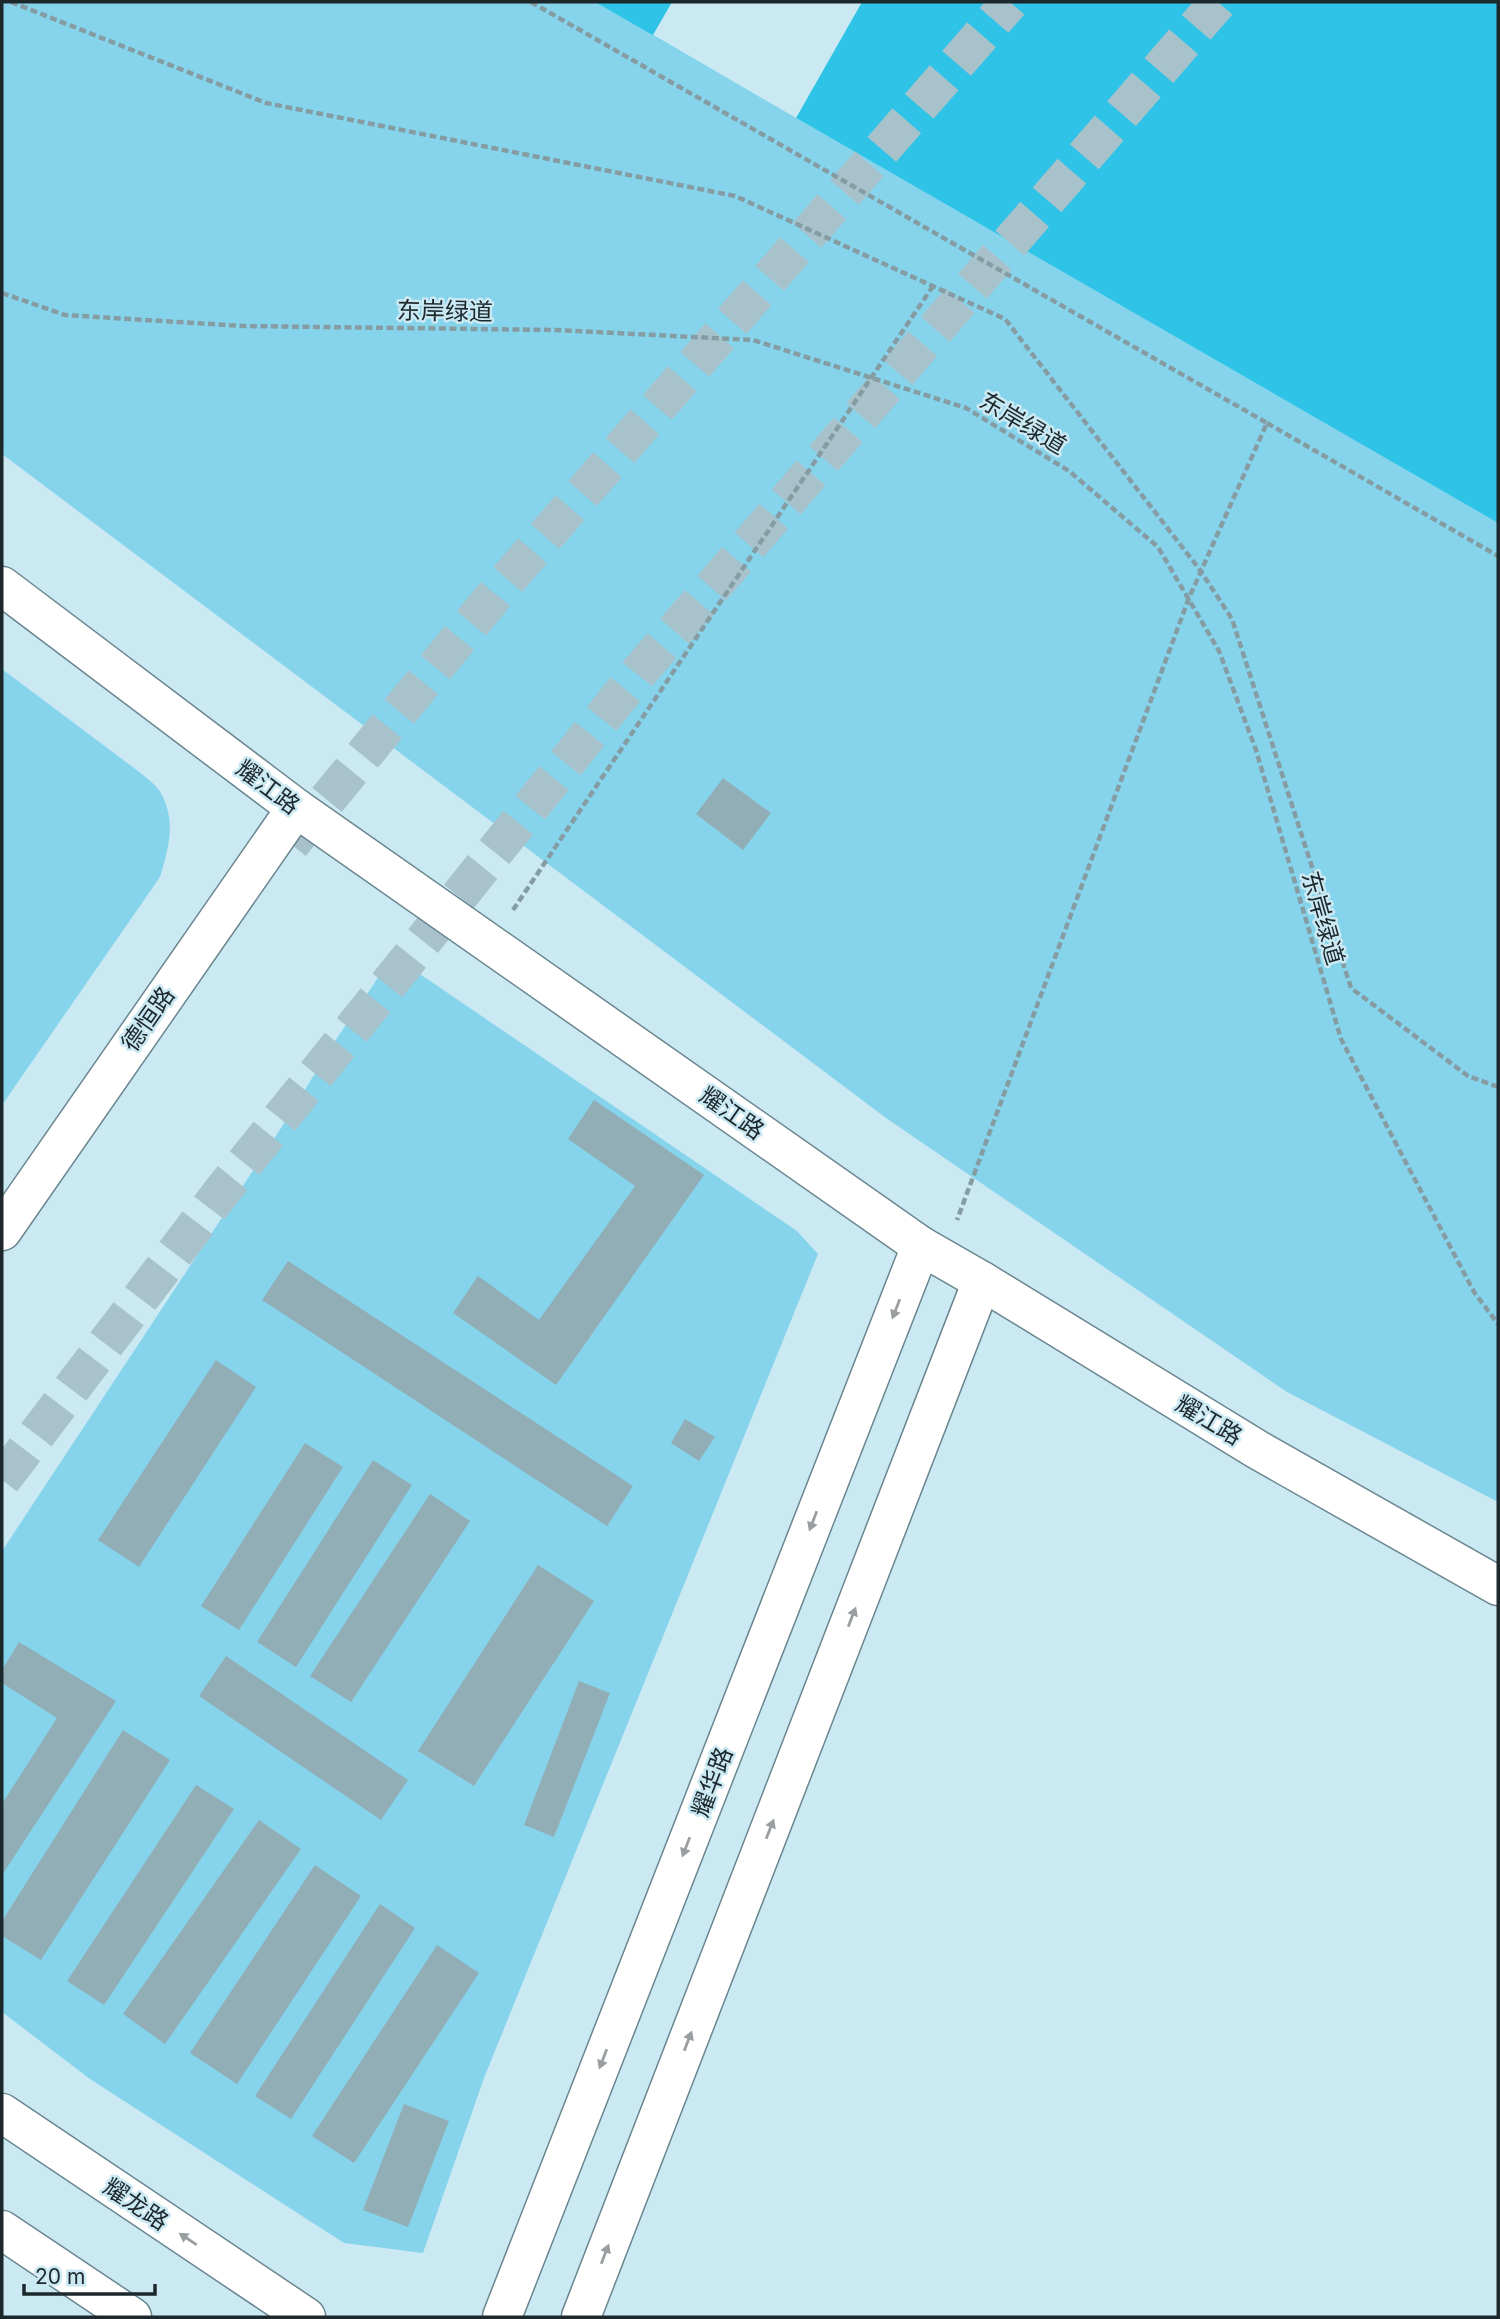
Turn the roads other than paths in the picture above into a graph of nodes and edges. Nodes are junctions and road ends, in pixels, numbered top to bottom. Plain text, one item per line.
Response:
1 (2, 586) edge
2 (296, 808) junction
3 (2, 1231) edge
4 (932, 1252) junction
5 (982, 1281) junction
6 (1498, 1586) edge
7 (2, 2113) edge
8 (2, 2230) edge
9 (132, 2317) edge
10 (306, 2317) edge
11 (502, 2317) edge
12 (581, 2317) edge

1 - 2 main road, 耀江路
2 - 3 main road, 德恒路
2 - 4 main road, 耀江路
4 - 5 main road, 耀江路
4 -> 11 main road, 耀华路
5 - 6 main road, 耀江路
12 -> 5 main road
10 -> 7 main road, 耀龙路
8 - 9 main road

